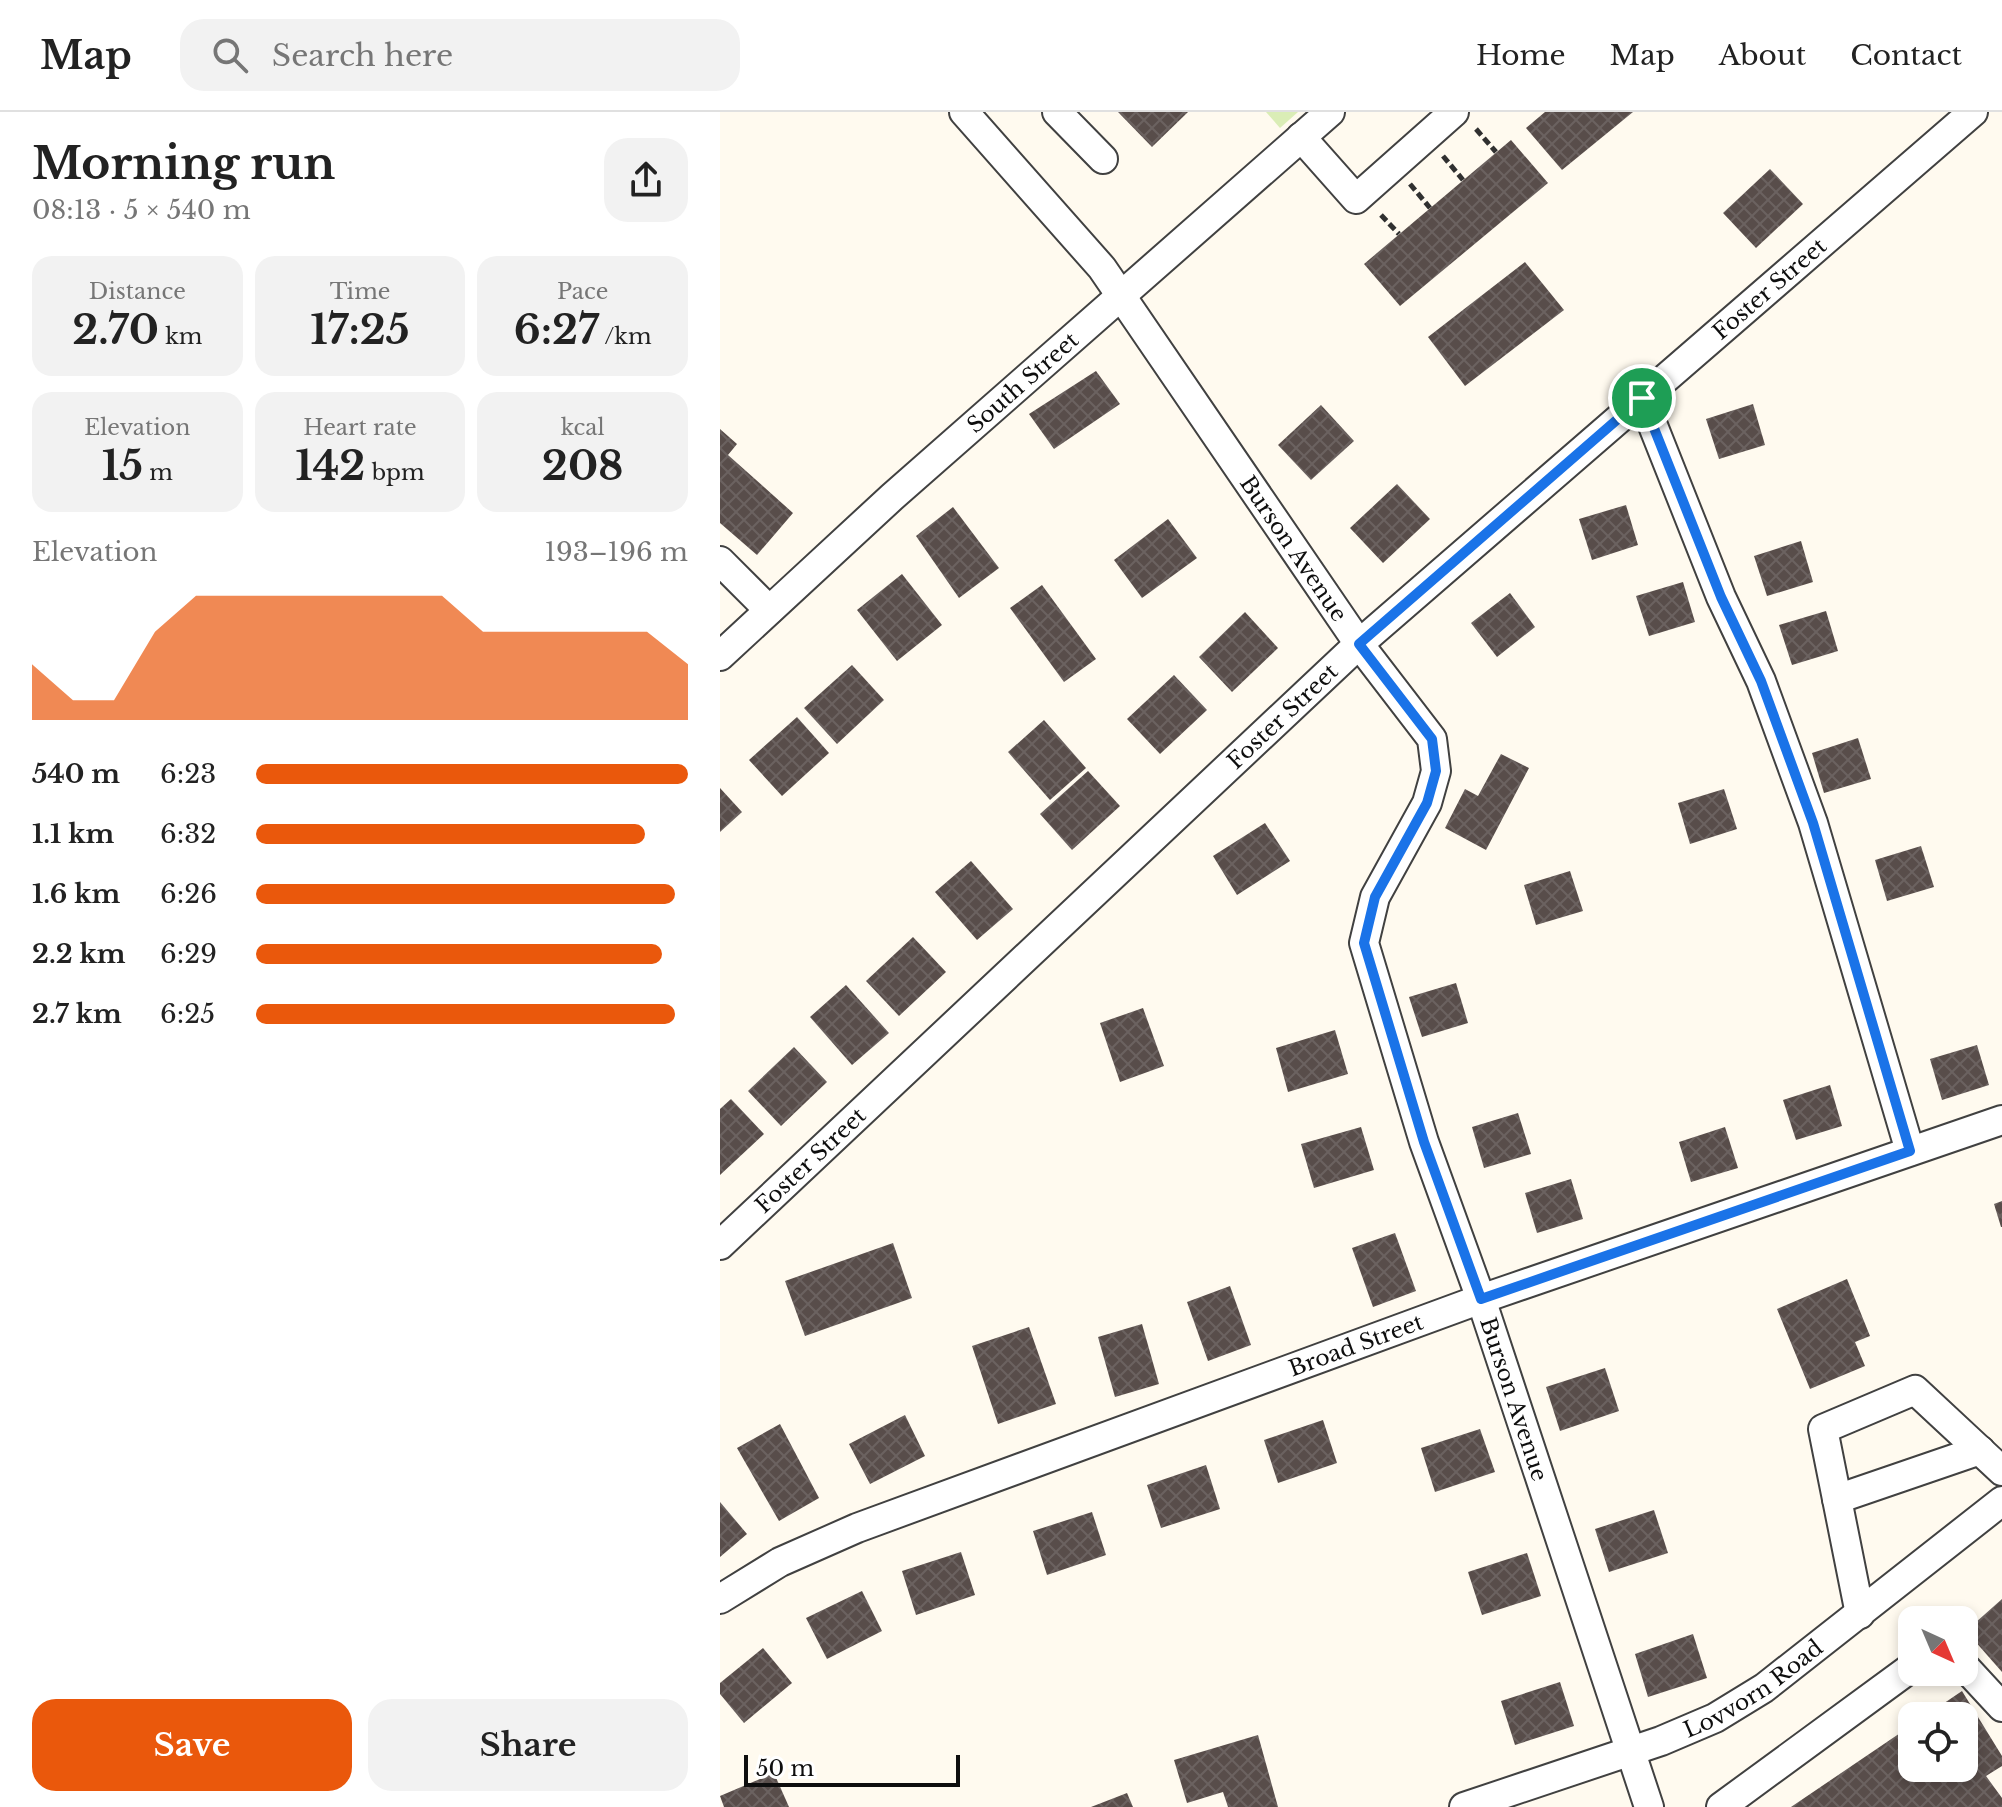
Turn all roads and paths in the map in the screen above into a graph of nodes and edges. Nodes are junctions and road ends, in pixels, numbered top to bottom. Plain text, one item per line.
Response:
1 (964, 112) edge
2 (1057, 112) edge
3 (1330, 112) edge
4 (1973, 112) edge
5 (1462, 117) edge
6 (1301, 137) junction
7 (1496, 152) dead end
8 (1103, 159) dead end
9 (1121, 297) junction
10 (1642, 398) junction
11 (720, 561) edge
12 (769, 610) junction
13 (725, 641) edge
14 (1359, 644) junction
15 (2002, 1120) edge
16 (1910, 1151) junction
17 (720, 1245) edge
18 (1481, 1299) junction
19 (1980, 1450) junction
20 (2002, 1471) edge
21 (1837, 1499) junction
22 (2002, 1501) edge
23 (720, 1599) edge
24 (1860, 1614) junction
25 (1898, 1677) edge
26 (1978, 1681) edge
27 (2002, 1707) edge
28 (1630, 1752) junction
29 (1464, 1807) edge
30 (1649, 1807) edge
31 (1721, 1807) edge

1 - 9 street, Burson Avenue
2 - 8 street
3 - 6 street, South Street
4 - 10 street, Foster Street
5 - 6 street
5 - 7 path
6 - 9 street, South Street
9 - 12 street, South Street
9 - 14 street, Burson Avenue
10 - 14 street, Foster Street
10 - 16 street
11 - 12 street
12 - 13 street, South Street
14 - 17 street, Foster Street
14 - 18 street, Burson Avenue
15 - 16 street, Broad Street
16 - 18 street, Broad Street
18 - 23 street, Broad Street
18 - 28 street, Burson Avenue
19 - 20 street
19 - 21 street
19 - 21 street
21 - 24 street
22 - 24 street, Lovvorn Road
24 - 28 street, Lovvorn Road
25 - 31 street
26 - 27 street
28 - 29 street, Lovvorn Road
28 - 30 street, Burson Avenue

